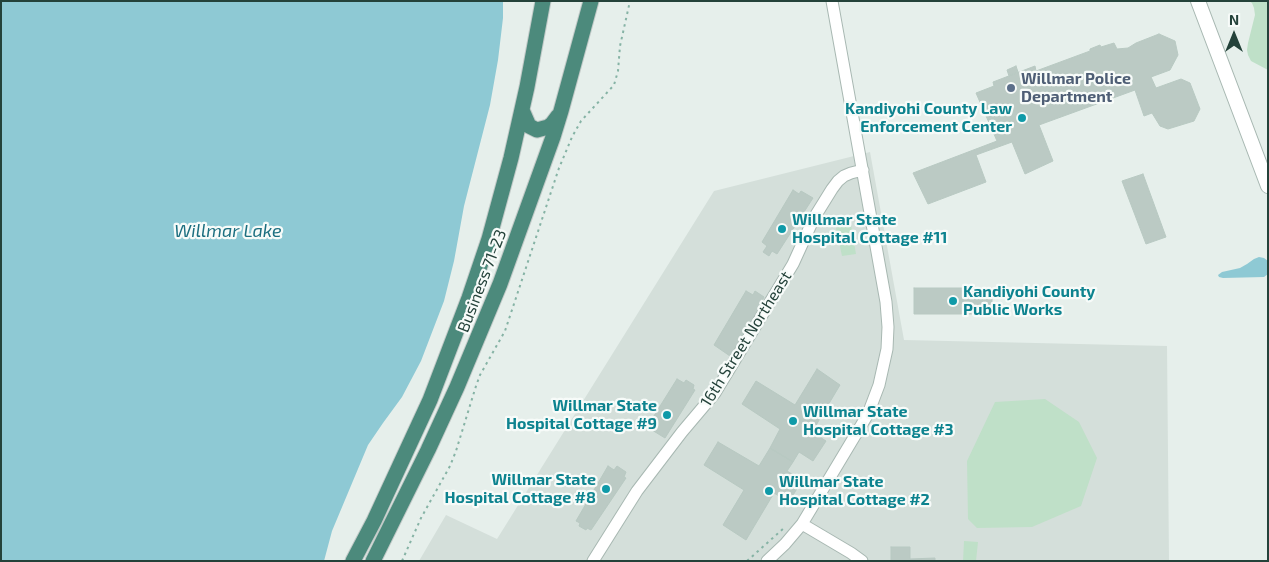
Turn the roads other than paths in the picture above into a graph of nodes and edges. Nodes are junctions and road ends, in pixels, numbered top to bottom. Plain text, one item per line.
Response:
1 (543, 1) edge
2 (582, 1) edge
3 (591, 1) edge
4 (832, 1) edge
5 (1198, 1) edge
6 (570, 80) junction
7 (522, 110) junction
8 (561, 111) junction
9 (863, 170) junction
10 (1268, 186) edge
11 (802, 524) junction
12 (353, 561) edge
13 (373, 561) edge
14 (592, 561) edge
15 (767, 561) edge
16 (862, 561) edge

1 - 7 highway, Business 71-23
2 - 6 highway
3 - 6 highway, Business 71-23
4 - 9 street
5 - 10 street
6 - 8 highway, Business 71-23
7 - 8 highway
7 - 12 highway, Business 71-23
8 - 13 highway, Business 71-23
9 - 11 street
9 - 14 street, 16th Street Northeast
11 - 15 street
11 - 16 street

